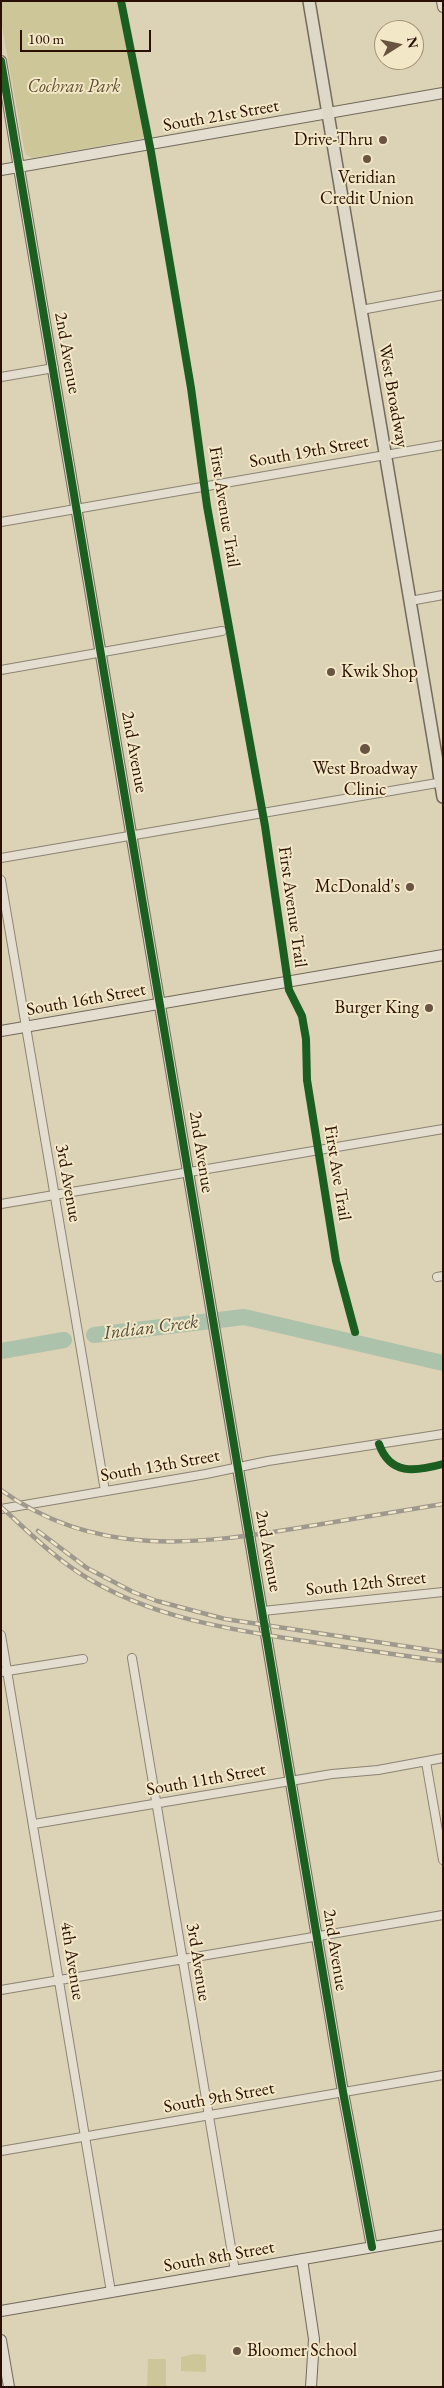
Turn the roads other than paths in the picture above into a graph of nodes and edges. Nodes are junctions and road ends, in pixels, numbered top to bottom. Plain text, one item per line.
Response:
1 (309, 1) edge
2 (442, 1) edge
3 (443, 7) edge
4 (1, 60) edge
5 (443, 92) edge
6 (328, 113) junction
7 (20, 167) junction
8 (1, 170) edge
9 (443, 295) edge
10 (361, 310) junction
11 (54, 368) junction
12 (1, 377) edge
13 (443, 445) edge
14 (385, 455) junction
15 (78, 508) junction
16 (1, 522) edge
17 (443, 595) edge
18 (410, 601) junction
19 (222, 631) dead end
20 (102, 652) junction
21 (1, 670) edge
22 (442, 782) edge
23 (443, 797) edge
24 (133, 836) junction
25 (1, 858) edge
26 (1, 880) edge
27 (443, 955) edge
28 (161, 1004) junction
29 (26, 1027) junction
30 (1, 1031) edge
31 (443, 1129) edge
32 (189, 1172) junction
33 (55, 1195) junction
34 (1, 1204) edge
35 (443, 1434) edge
36 (239, 1467) junction
37 (105, 1491) junction
38 (1, 1509) edge
39 (443, 1592) edge
40 (263, 1611) junction
41 (1, 1635) edge
42 (132, 1658) dead end
43 (83, 1659) dead end
44 (4, 1661) edge
45 (4, 1672) edge
46 (443, 1758) edge
47 (426, 1762) junction
48 (291, 1780) junction
49 (157, 1803) junction
50 (34, 1824) junction
51 (443, 1860) edge
52 (443, 1915) edge
53 (317, 1936) junction
54 (183, 1959) junction
55 (60, 1980) junction
56 (1, 1990) edge
57 (443, 2075) edge
58 (343, 2092) junction
59 (209, 2115) junction
60 (85, 2136) junction
61 (1, 2150) edge
62 (443, 2235) edge
63 (372, 2247) junction
64 (302, 2259) junction
65 (234, 2271) junction
66 (111, 2292) junction
67 (1, 2311) edge
68 (1, 2340) edge
69 (9, 2387) edge
70 (311, 2387) edge

1 - 6 main road, West Broadway
2 - 3 street
4 - 7 street, 2nd Avenue
5 - 6 street, South 21st Street
6 - 7 street, South 21st Street
6 - 10 main road, West Broadway
7 - 8 street, South 21st Street
7 - 11 street, 2nd Avenue
9 - 10 street
10 - 14 main road, West Broadway
11 - 12 street
11 - 15 street, 2nd Avenue
13 - 14 street, South 19th Street
14 - 15 street, South 19th Street
14 - 18 main road, West Broadway
15 - 16 street, South 19th Street
15 - 20 street, 2nd Avenue
17 - 18 street
18 - 22 main road, West Broadway
19 - 20 street
20 - 21 street
20 - 24 street, 2nd Avenue
22 - 23 main road, West Broadway
22 - 24 street
24 - 25 street
24 - 28 street, 2nd Avenue
26 - 29 street, 3rd Avenue
27 - 28 street, South 16th Street
28 - 29 street, South 16th Street
28 - 32 street, 2nd Avenue
29 - 30 street, South 16th Street
29 - 33 street, 3rd Avenue
31 - 32 street
32 - 33 street
32 - 36 street, 2nd Avenue
33 - 34 street
33 - 37 street, 3rd Avenue
35 - 36 street, South 13th Street
36 - 37 street, South 13th Street
36 - 40 street, 2nd Avenue
37 - 38 street, South 13th Street
39 - 40 street, South 12th Street
40 - 48 street, 2nd Avenue
41 - 44 street, 4th Avenue
42 - 49 street, 3rd Avenue
43 - 45 street
44 - 45 street, 4th Avenue
45 - 50 street, 4th Avenue
46 - 47 street, South 11th Street
47 - 48 street, South 11th Street
47 - 51 street
48 - 49 street, South 11th Street
48 - 53 street, 2nd Avenue
49 - 50 street, South 11th Street
49 - 54 street, 3rd Avenue
50 - 55 street, 4th Avenue
52 - 53 street
53 - 54 street
53 - 58 street, 2nd Avenue
54 - 55 street
54 - 59 street, 3rd Avenue
55 - 56 street
55 - 60 street, 4th Avenue
57 - 58 street, South 9th Street
58 - 59 street, South 9th Street
58 - 63 street, 2nd Avenue
59 - 60 street, South 9th Street
59 - 65 street, 3rd Avenue
60 - 61 street, South 9th Street
60 - 66 street, 4th Avenue
62 - 63 street, South 8th Street
63 - 64 street, South 8th Street
64 - 65 street, South 8th Street
64 - 70 street
65 - 66 street, South 8th Street
66 - 67 street, South 8th Street
68 - 69 street

